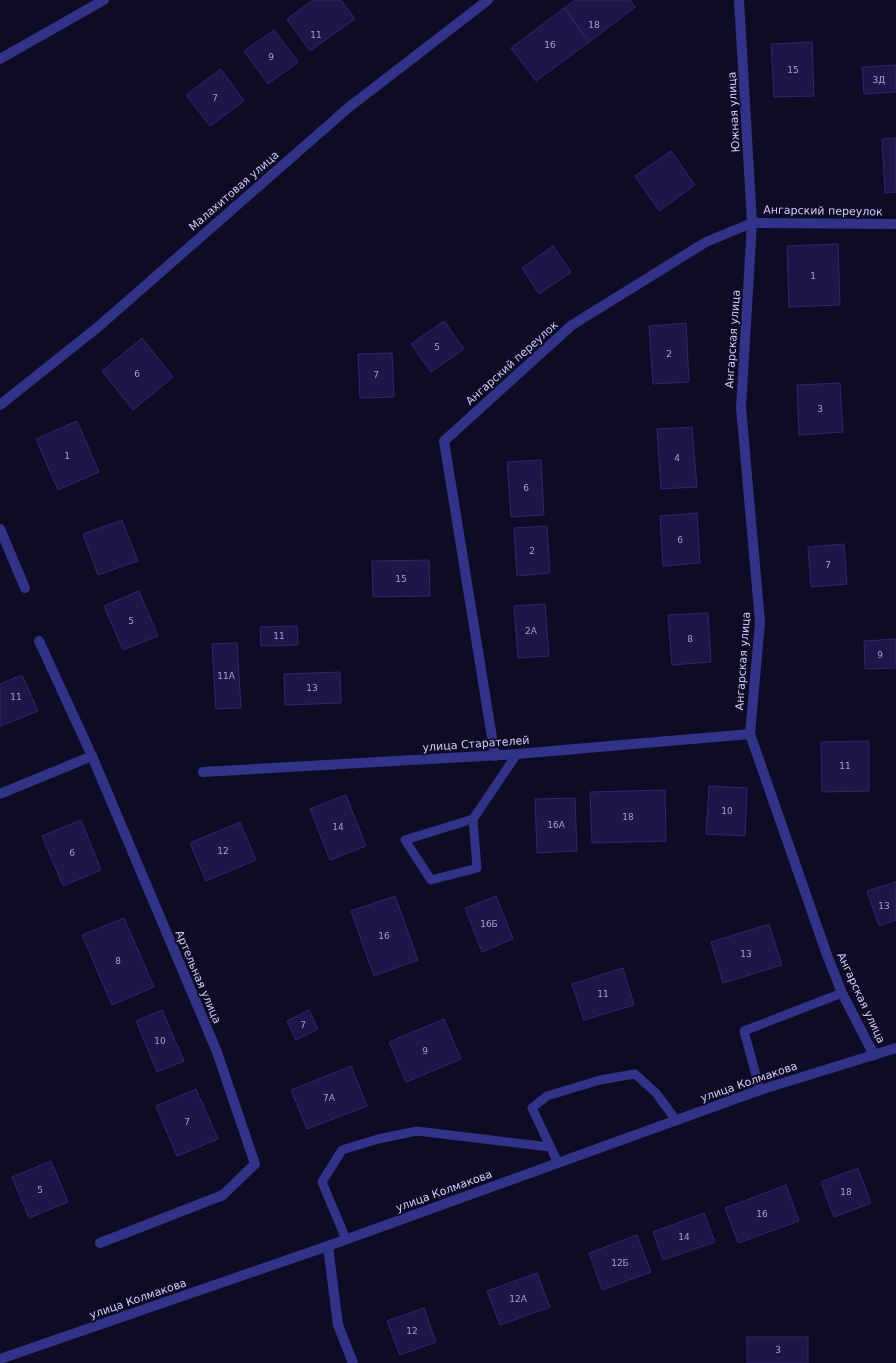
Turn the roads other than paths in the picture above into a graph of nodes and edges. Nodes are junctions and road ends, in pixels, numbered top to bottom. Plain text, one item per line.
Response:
1 (104, 0) edge
2 (488, 0) edge
3 (739, 0) edge
4 (0, 59) edge
5 (752, 222) junction
6 (896, 224) edge
7 (0, 405) edge
8 (0, 529) edge
9 (25, 588) dead end
10 (39, 641) dead end
11 (750, 734) junction
12 (517, 754) junction
13 (92, 756) junction
14 (495, 756) junction
15 (203, 772) dead end
16 (0, 794) edge
17 (473, 819) junction
18 (842, 993) junction
19 (896, 1048) edge
20 (874, 1055) junction
21 (760, 1090) junction
22 (676, 1120) junction
23 (550, 1147) junction
24 (558, 1163) junction
25 (346, 1239) junction
26 (100, 1243) dead end
27 (328, 1246) junction
28 (0, 1359) edge
29 (353, 1363) edge

1 - 4 street
2 - 7 street, Малахитовая улица
3 - 5 street, Южная улица
5 - 6 street, Ангарский переулок
5 - 11 street, Ангарская улица
5 - 14 street, Ангарский переулок
8 - 9 street
10 - 13 street, Артельная улица
11 - 12 street, улица Старателей
11 - 18 street, Ангарская улица
12 - 14 street, улица Старателей
12 - 17 lane
13 - 16 street
13 - 26 street, Артельная улица
14 - 15 street, улица Старателей
17 - 17 lane
18 - 20 street, Ангарская улица
18 - 21 lane
19 - 20 street, улица Колмакова
20 - 21 street, улица Колмакова
21 - 22 street, улица Колмакова
22 - 23 lane
22 - 24 street, улица Колмакова
23 - 24 lane
23 - 25 lane
24 - 25 street, улица Колмакова
25 - 27 street, улица Колмакова
27 - 28 street, улица Колмакова
27 - 29 street

